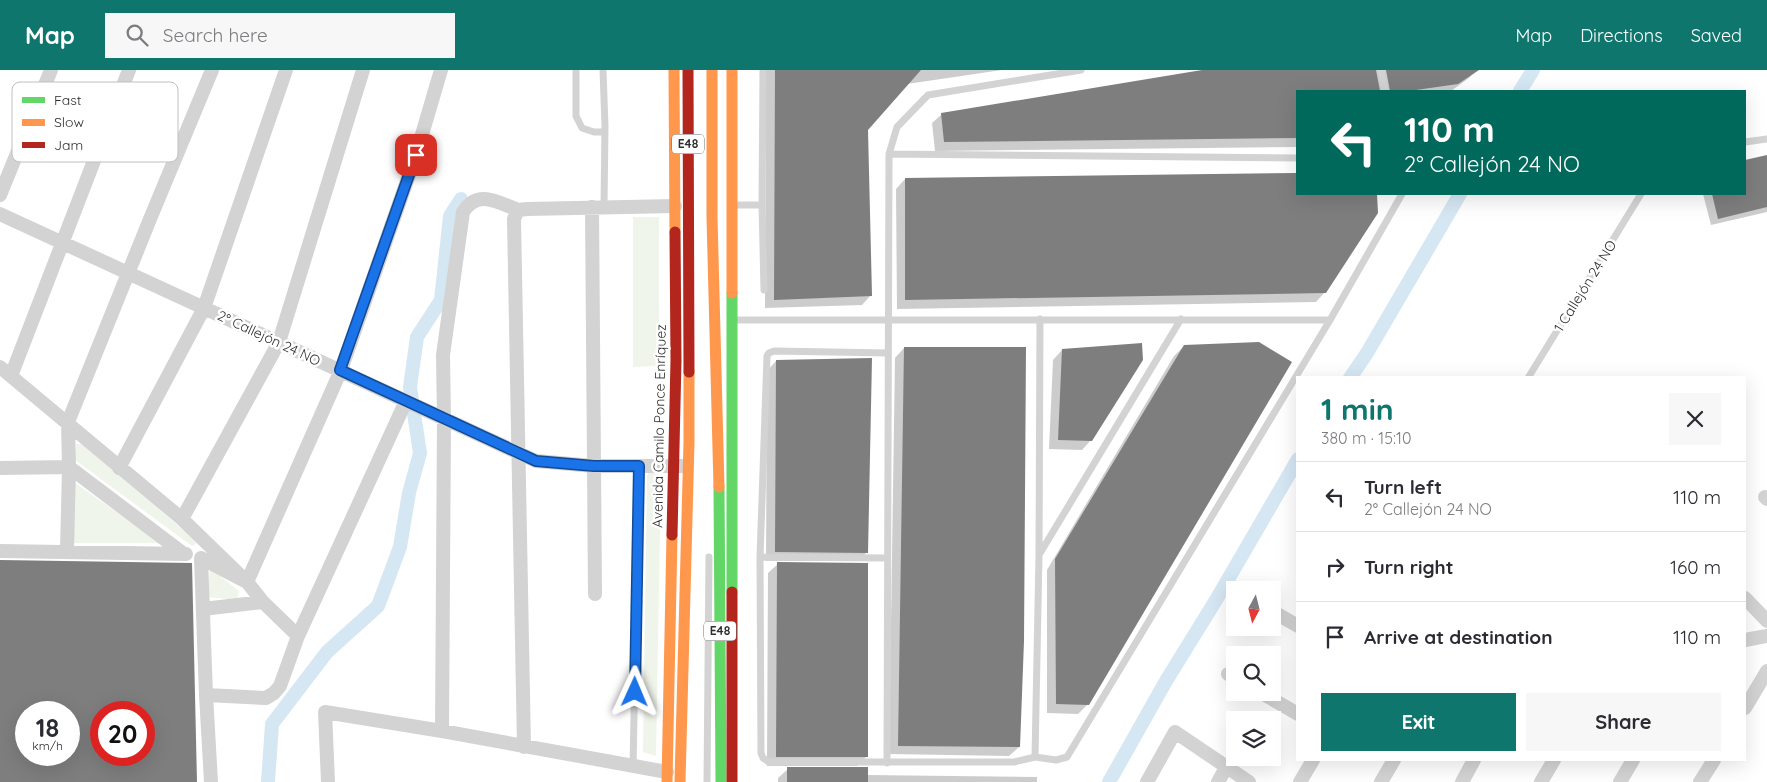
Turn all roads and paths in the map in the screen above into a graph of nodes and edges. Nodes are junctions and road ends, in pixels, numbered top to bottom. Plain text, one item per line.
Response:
1 (51, 70) edge
2 (129, 70) edge
3 (212, 70) edge
4 (286, 70) edge
5 (363, 70) edge
6 (441, 70) edge
7 (576, 70) edge
8 (603, 70) edge
9 (674, 70) edge
10 (688, 70) edge
11 (712, 70) edge
12 (732, 70) edge
13 (763, 70) edge
14 (1081, 70) edge
15 (1381, 70) edge
16 (46, 82) edge
17 (124, 82) edge
18 (1385, 90) edge
19 (605, 132) junction
20 (1767, 139) edge
21 (1746, 142) edge
22 (178, 152) edge
23 (889, 154) junction
24 (1296, 158) edge
25 (13, 162) edge
26 (93, 162) edge
27 (174, 162) edge
28 (0, 195) edge
29 (1401, 195) edge
30 (1640, 195) edge
31 (732, 205) junction
32 (762, 205) junction
33 (675, 206) junction
34 (598, 207) junction
35 (518, 210) junction
36 (0, 214) edge
37 (62, 242) junction
38 (128, 273) junction
39 (764, 290) dead end
40 (204, 308) junction
41 (1181, 319) junction
42 (732, 320) junction
43 (888, 320) junction
44 (1040, 320) junction
45 (1330, 320) junction
46 (279, 342) junction
47 (888, 354) junction
48 (676, 360) junction
49 (340, 370) junction
50 (5, 372) edge
51 (1296, 376) edge
52 (1296, 376) edge
53 (1529, 376) edge
54 (732, 396) junction
55 (406, 401) junction
56 (444, 420) junction
57 (68, 422) junction
58 (519, 454) junction
59 (594, 466) junction
60 (639, 466) junction
61 (674, 466) junction
62 (689, 466) junction
63 (0, 468) edge
64 (69, 468) junction
65 (119, 468) junction
66 (719, 480) junction
67 (673, 505) junction
68 (710, 508) dead end
69 (182, 519) junction
70 (720, 532) junction
71 (709, 547) dead end
72 (0, 550) edge
73 (67, 551) junction
74 (184, 554) junction
75 (1039, 556) junction
76 (760, 557) junction
77 (201, 558) junction
78 (732, 558) junction
79 (887, 558) junction
80 (247, 582) junction
81 (720, 590) junction
82 (595, 594) dead end
83 (1746, 599) edge
84 (263, 602) junction
85 (203, 609) junction
86 (1281, 616) edge
87 (1767, 620) edge
88 (1296, 625) edge
89 (298, 636) junction
90 (1767, 636) edge
91 (1746, 640) edge
92 (1767, 671) edge
93 (206, 694) junction
94 (1276, 701) edge
95 (1746, 706) edge
96 (1296, 713) edge
97 (442, 731) junction
98 (681, 745) junction
99 (524, 747) junction
100 (689, 757) dead end
101 (1035, 757) junction
102 (1312, 761) edge
103 (1393, 761) edge
104 (1473, 761) edge
105 (1553, 761) edge
106 (1632, 761) edge
107 (1713, 761) edge
108 (886, 763) junction
109 (1226, 766) junction
110 (633, 767) junction
111 (669, 779) edge
112 (211, 782) edge
113 (328, 782) edge
114 (680, 782) edge
115 (706, 782) edge
116 (720, 782) edge
117 (732, 782) edge
118 (1147, 782) edge
119 (1218, 782) edge
120 (1249, 782) edge
121 (1300, 782) edge
122 (1381, 782) edge
123 (1462, 782) edge
124 (1541, 782) edge
125 (1620, 782) edge
126 (1700, 782) edge

1 - 16 street
2 - 17 street
3 - 22 street
4 - 40 street
5 - 46 street
6 - 49 street
7 - 19 lane
8 - 19 lane
9 - 33 main road, Avenida Camilo Ponce Enríquez / E48
10 - 62 main road, Avenida Camilo Ponce Enríquez / E48
11 - 66 main road, E48
12 - 31 main road, E48
13 - 32 lane
14 - 23 lane
15 - 18 lane
19 - 34 lane
20 - 21 lane
23 - 24 lane
23 - 43 lane
25 - 28 street
26 - 37 street
27 - 38 street
29 - 45 lane
30 - 53 lane, 1 Callejón 24 NO
31 - 32 lane
31 - 42 main road, E48
32 - 39 lane
33 - 34 street
33 - 48 main road, Avenida Camilo Ponce Enríquez / E48
34 - 35 street
34 - 59 street
35 - 56 street
35 - 58 street
36 - 37 street, 2° Callejón 24 NO
37 - 38 street, 2° Callejón 24 NO
37 - 50 street
38 - 40 street, 2° Callejón 24 NO
38 - 57 street
40 - 46 street, 2° Callejón 24 NO
40 - 65 street
41 - 44 lane
41 - 45 lane
41 - 75 lane
42 - 43 lane
42 - 54 main road, E48
43 - 44 lane
43 - 47 lane
44 - 75 lane
45 - 51 lane
46 - 49 street, 2° Callejón 24 NO
46 - 69 street
47 - 76 lane
47 - 79 lane
48 - 61 main road, Avenida Camilo Ponce Enríquez / E48
48 - 62 main road
49 - 55 street, 2° Callejón 24 NO
49 - 80 street
50 - 57 street
52 - 101 lane
54 - 66 main road
54 - 78 main road, E48
55 - 56 street, 2° Callejón 24 NO
55 - 89 street
56 - 58 street, 2° Callejón 24 NO
56 - 97 street
57 - 64 street
57 - 65 street
58 - 59 street, 2° Callejón 24 NO
58 - 99 street
59 - 60 street, 2° Callejón 24 NO
59 - 82 street
60 - 61 street, 2° Callejón 24 NO
60 - 110 lane
61 - 62 street, 2° Callejón 24 NO
61 - 67 main road, Avenida Camilo Ponce Enríquez / E48
62 - 67 main road
62 - 98 main road, Avenida Camilo Ponce Enríquez / E48
62 - 100 lane, Avenida Camilo Ponce Enríquez
63 - 64 street
64 - 73 street
64 - 74 street
65 - 69 street
66 - 68 lane
66 - 70 main road, E48
67 - 111 main road, Avenida Camilo Ponce Enríquez / E48
69 - 80 street
70 - 78 main road
70 - 81 main road, E48
71 - 115 lane
72 - 73 street
73 - 74 street
74 - 77 street
75 - 101 lane
76 - 79 lane
76 - 108 lane
77 - 80 street
77 - 85 street
78 - 81 main road
78 - 117 main road, E48
79 - 108 lane
80 - 84 street
81 - 116 main road, E48
83 - 87 street
84 - 85 street
84 - 89 street
85 - 93 street
86 - 88 street
89 - 93 street
90 - 91 street
92 - 95 street
93 - 112 street
94 - 96 street
97 - 99 street
97 - 113 street
98 - 111 main road
98 - 114 main road, Avenida Camilo Ponce Enríquez / E48
99 - 110 street
101 - 108 lane
102 - 121 street
103 - 122 street
104 - 123 street
105 - 124 street
106 - 125 street
107 - 126 street
109 - 118 street
109 - 119 street
109 - 120 street
110 - 111 street

